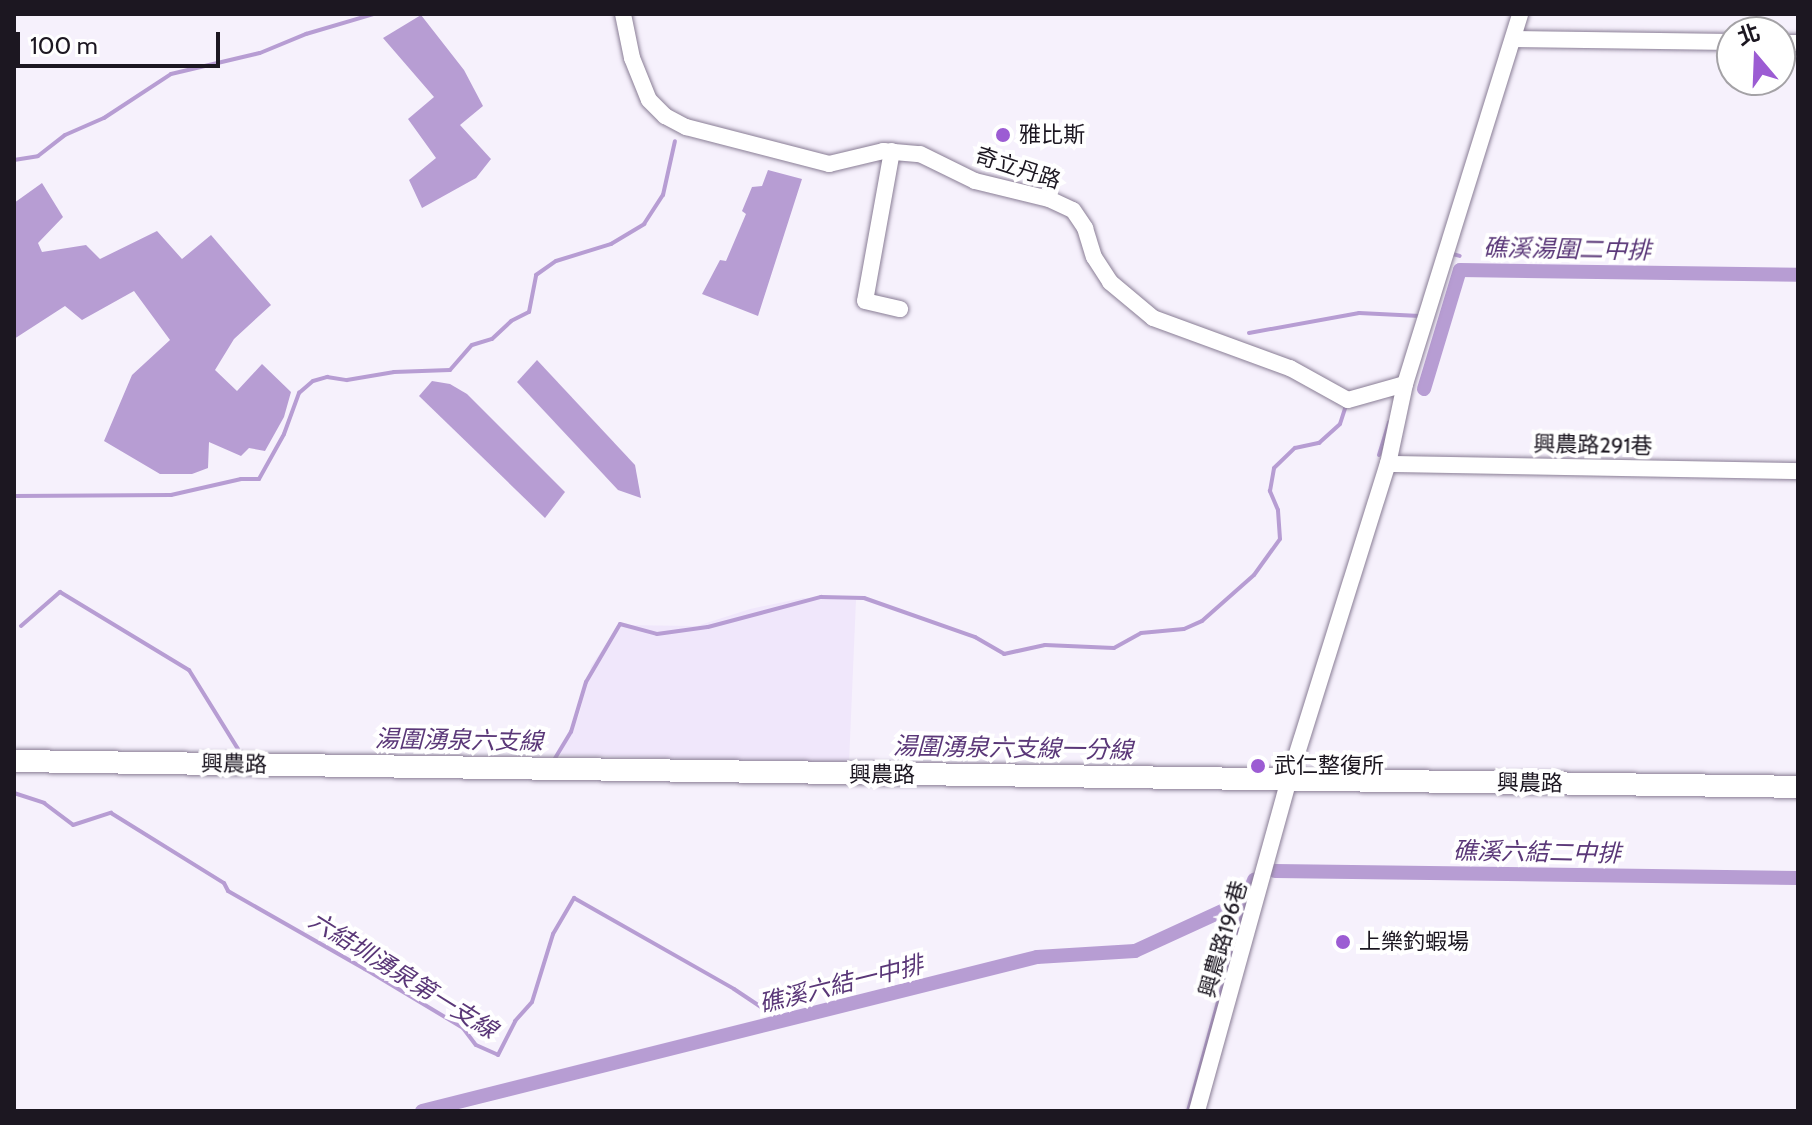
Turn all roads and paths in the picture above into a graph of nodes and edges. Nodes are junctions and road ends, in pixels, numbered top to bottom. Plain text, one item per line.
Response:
1 (623, 14) edge
2 (1520, 14) edge
3 (1513, 39) junction
4 (1716, 42) edge
5 (892, 151) junction
6 (900, 309) dead end
7 (1405, 384) junction
8 (1388, 464) junction
9 (1798, 471) edge
10 (14, 761) edge
11 (1289, 779) junction
12 (1798, 787) edge
13 (1197, 1111) edge

1 - 5 street, 奇立丹路
2 - 3 street
3 - 4 street
3 - 7 street
5 - 6 street
5 - 7 street, 奇立丹路
7 - 8 street
8 - 9 street, 興農路291巷
8 - 11 street
10 - 11 street, 興農路
11 - 12 street, 興農路
11 - 13 street, 興農路196巷

